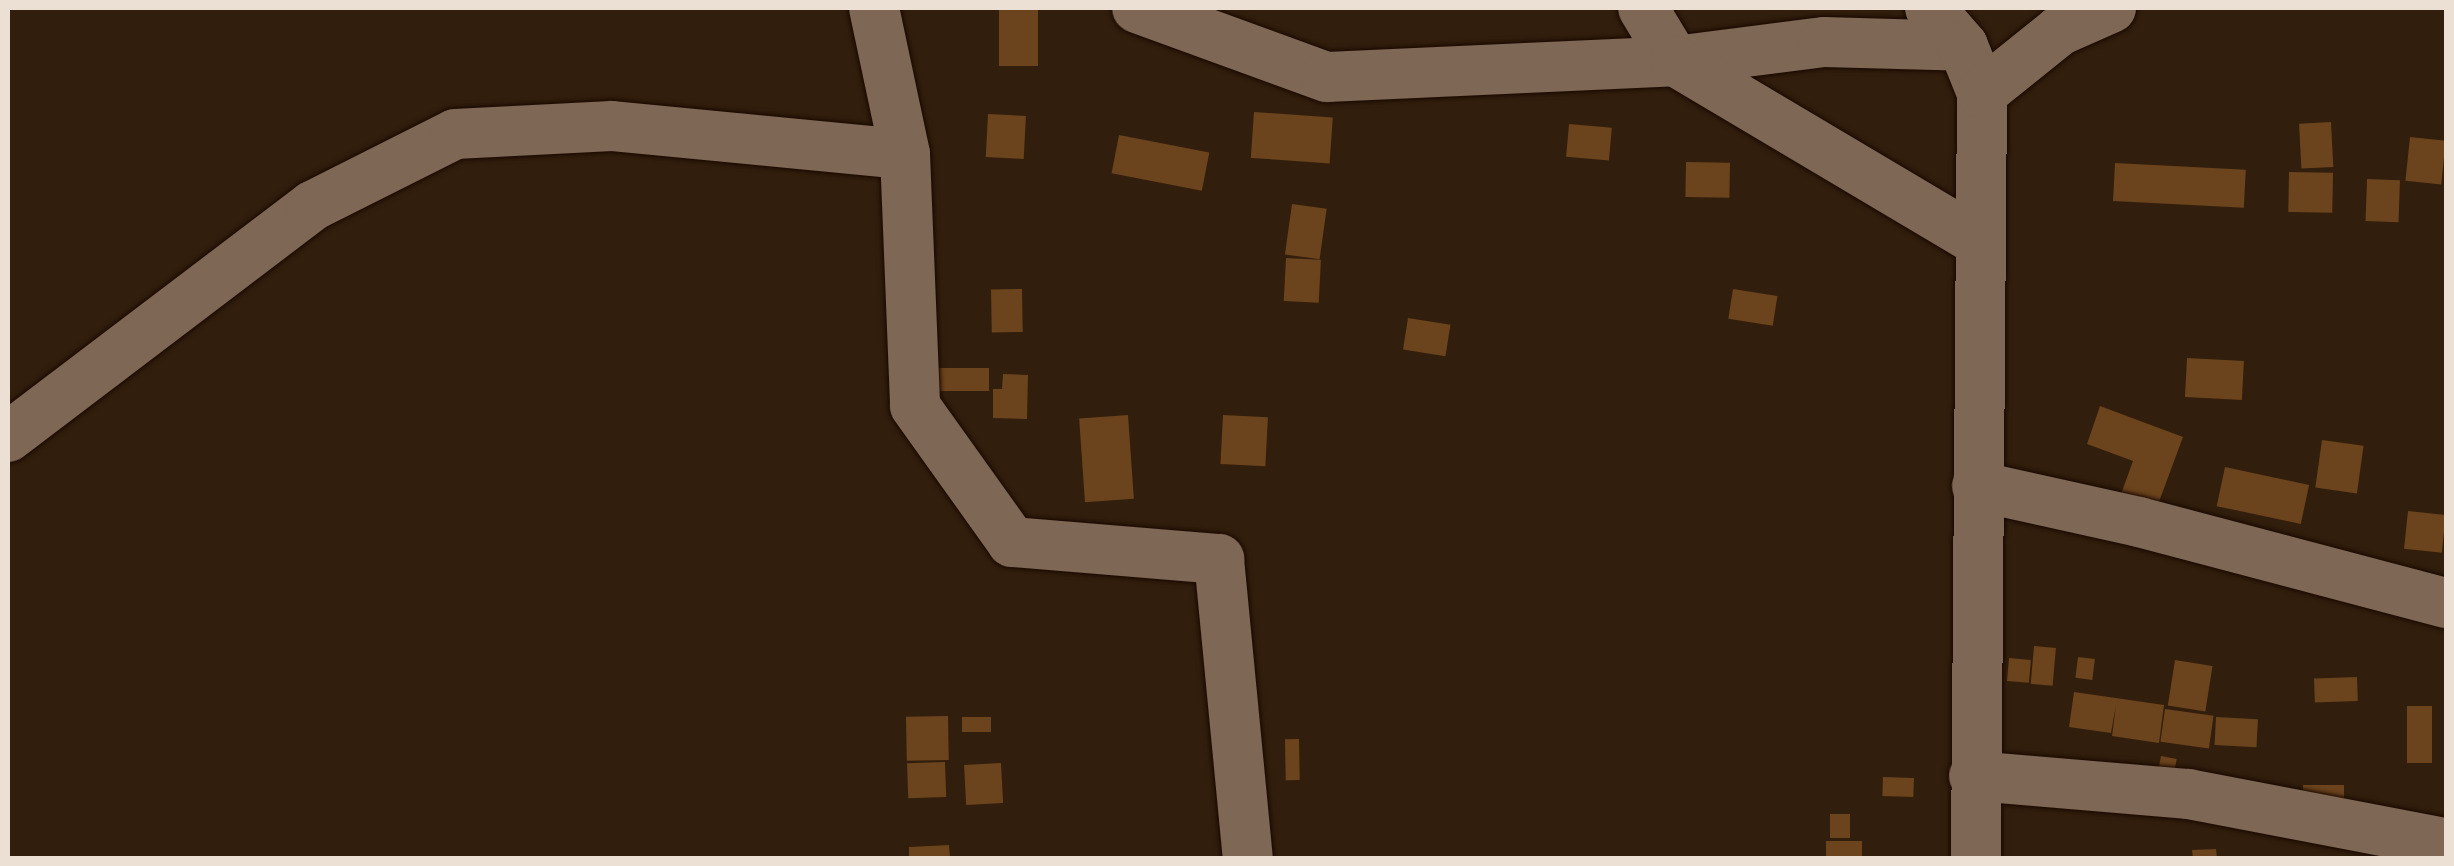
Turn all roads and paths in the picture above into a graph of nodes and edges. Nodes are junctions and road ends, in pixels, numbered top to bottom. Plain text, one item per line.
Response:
1 (874, 8) edge
2 (1644, 8) edge
3 (1930, 8) edge
4 (2111, 8) edge
5 (1141, 9) edge
6 (1963, 46) junction
7 (1675, 62) junction
8 (1982, 94) junction
9 (905, 154) junction
10 (1980, 242) junction
11 (8, 437) edge
12 (1978, 486) junction
13 (2446, 603) edge
14 (1974, 776) junction
15 (2446, 842) edge
16 (1248, 858) edge
17 (1976, 858) edge

1 - 9 street
2 - 7 street
3 - 6 street
4 - 8 street
5 - 7 street
6 - 7 street
6 - 8 street
7 - 10 street
8 - 10 street
9 - 11 street
9 - 16 street
10 - 12 street
12 - 13 street
12 - 14 street
14 - 15 street
14 - 17 street

